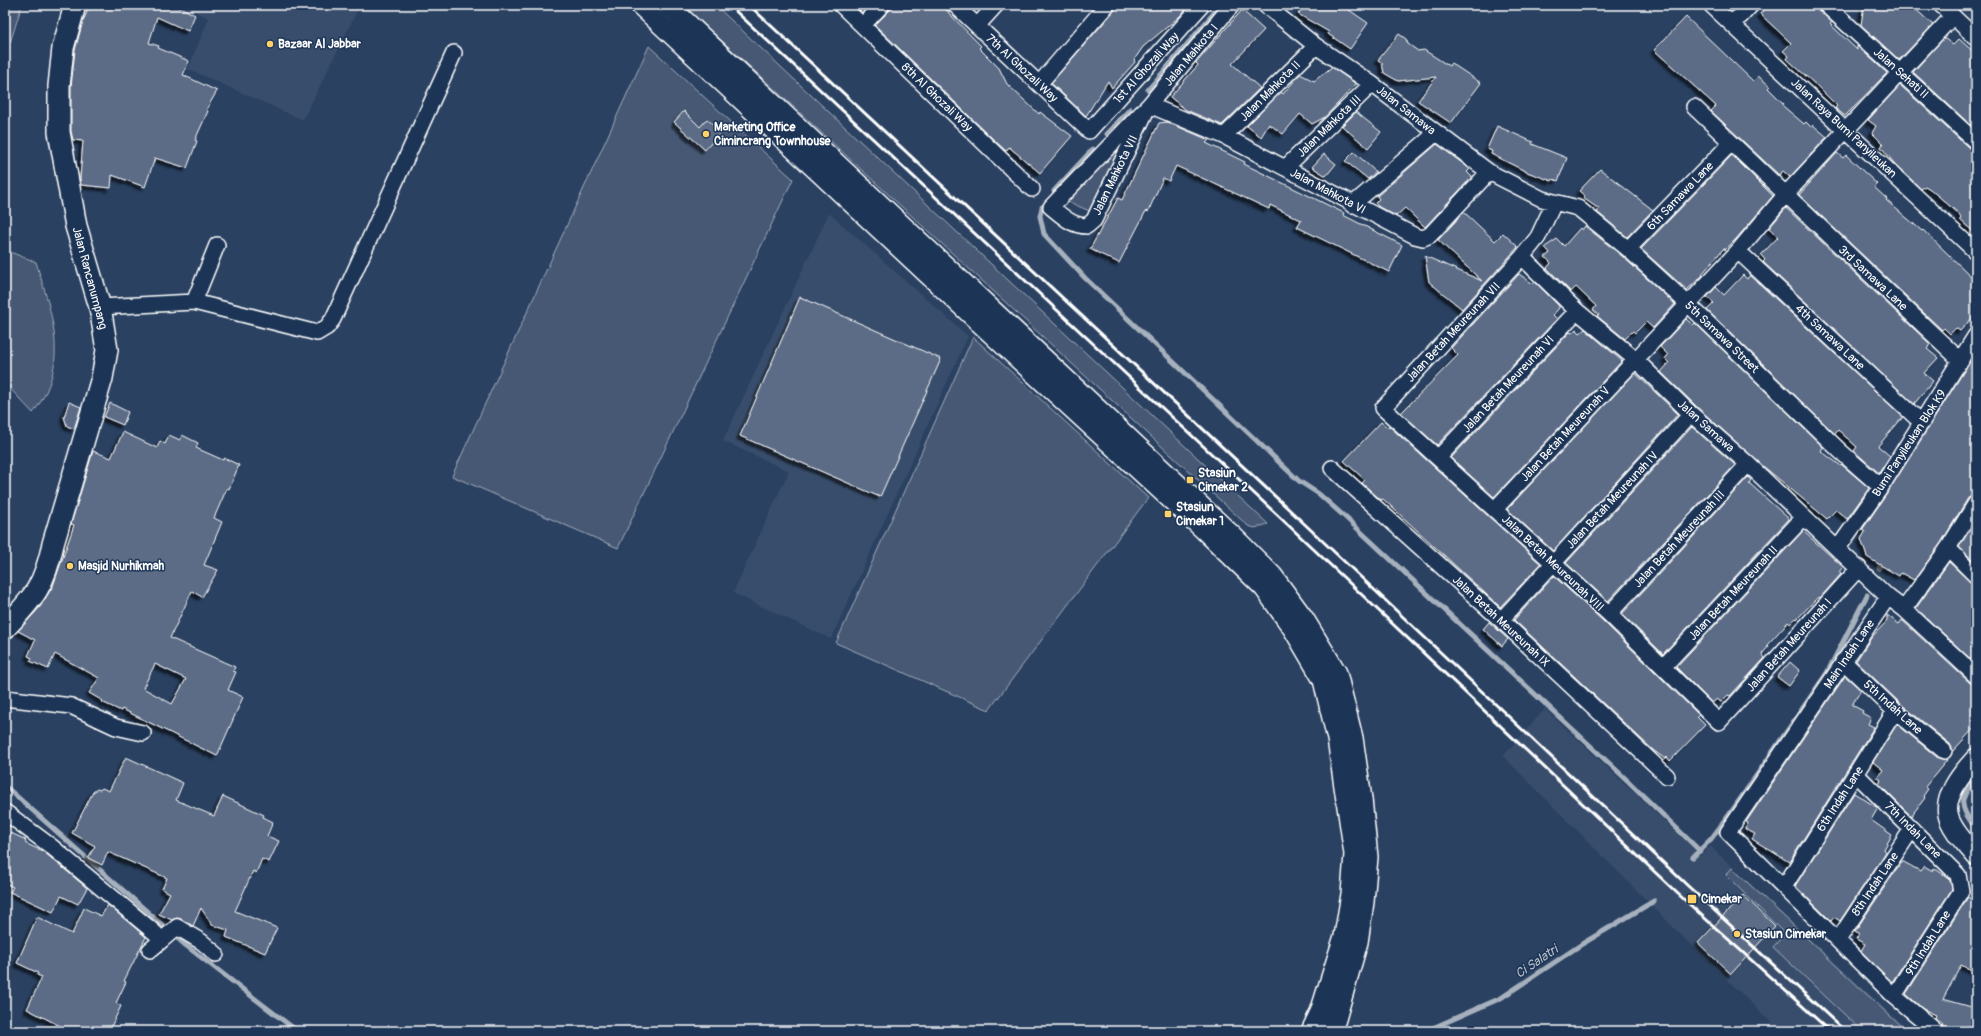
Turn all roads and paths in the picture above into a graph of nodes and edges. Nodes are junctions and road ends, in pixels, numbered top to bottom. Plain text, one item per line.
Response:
1 (75, 5) edge
2 (640, 5) edge
3 (668, 5) edge
4 (841, 5) edge
5 (882, 5) edge
6 (955, 5) edge
7 (996, 5) edge
8 (1107, 5) edge
9 (1202, 5) edge
10 (1232, 5) edge
11 (1265, 5) edge
12 (1711, 5) edge
13 (1751, 5) edge
14 (1826, 5) edge
15 (1941, 5) edge
16 (1953, 16) junction
17 (1731, 22) junction
18 (863, 25) junction
19 (977, 26) junction
20 (1976, 38) edge
21 (1316, 46) junction
22 (454, 53) dead end
23 (1901, 72) junction
24 (1039, 84) junction
25 (1372, 84) junction
26 (1149, 105) junction
27 (1694, 107) dead end
28 (1845, 130) junction
29 (1089, 131) joint
30 (1436, 133) junction
31 (1224, 136) junction
32 (1728, 139) junction
33 (1976, 142) edge
34 (1285, 168) junction
35 (1489, 172) junction
36 (1032, 190) dead end
37 (1786, 196) junction
38 (1554, 203) junction
39 (1352, 205) junction
40 (217, 245) dead end
41 (1628, 249) junction
42 (1738, 251) junction
43 (1976, 252) edge
44 (1522, 257) junction
45 (194, 302) junction
46 (1688, 304) junction
47 (100, 307) junction
48 (1577, 311) junction
49 (1976, 336) edge
50 (1020, 348) junction
51 (1635, 360) junction
52 (1962, 361) junction
53 (1383, 408) joint
54 (1691, 414) junction
55 (1922, 423) junction
56 (1438, 458) junction
57 (1748, 464) junction
58 (1332, 468) dead end
59 (1881, 487) junction
60 (1976, 503) edge
61 (1495, 510) junction
62 (1803, 518) junction
63 (1838, 548) junction
64 (1948, 548) junction
65 (1554, 563) junction
66 (1863, 572) junction
67 (1976, 576) edge
68 (1888, 597) junction
69 (1904, 609) junction
70 (1609, 614) junction
71 (1500, 620) junction
72 (5, 628) edge
73 (1843, 661) junction
74 (1663, 667) junction
75 (1976, 676) edge
76 (5, 698) edge
77 (1895, 711) junction
78 (1719, 722) joint
79 (143, 733) dead end
80 (1944, 751) dead end
81 (1976, 758) edge
82 (1856, 774) junction
83 (1667, 776) dead end
84 (6, 816) edge
85 (1912, 829) junction
86 (1976, 856) edge
87 (1784, 887) junction
88 (1961, 891) joint
89 (1838, 940) junction
90 (216, 954) dead end
91 (1894, 996) junction
92 (1311, 1031) edge
93 (1331, 1031) edge
94 (1936, 1031) edge

1 - 47 main road, Jalan Rancanumpang
2 - 50 street
3 - 50 street
4 - 18 street, 8th Al Ghozali Way
5 - 18 street
6 - 19 street, 7th Al Ghozali Way
7 - 19 street
8 - 24 street
9 - 29 street, 1st Al Ghozali Way
10 - 26 street, Jalan Mahkota I
11 - 21 street, Jalan Samawa
12 - 17 street, Jalan Raya Bumi Panyileukan
13 - 17 street
14 - 23 street, Jalan Sehati II
15 - 16 street
16 - 20 street
16 - 23 street, Jalan Betah Meureunah V
17 - 28 street, Jalan Raya Bumi Panyileukan
18 - 36 street, 8th Al Ghozali Way
19 - 24 street, 7th Al Ghozali Way
21 - 25 street, Jalan Samawa
21 - 31 street, Jalan Mahkota II
22 - 45 street
23 - 28 street, Jalan Betah Meureunah V
23 - 33 street, Jalan Sehati II
24 - 29 street, 7th Al Ghozali Way
25 - 30 street, Jalan Samawa
25 - 34 street, Jalan Mahkota III
26 - 26 street, Jalan Mahkota VII
26 - 31 street, Jalan Mahkota VI
27 - 32 street
28 - 37 street, Jalan Betah Meureunah V
28 - 43 street, Jalan Raya Bumi Panyileukan
30 - 35 street, Jalan Samawa
30 - 39 street
31 - 34 street, Jalan Mahkota VI
32 - 37 street
32 - 41 street, 6th Samawa Lane
34 - 39 street, Jalan Mahkota VI
35 - 38 street, Jalan Samawa
35 - 39 street, Jalan Mahkota VI
37 - 42 street, Jalan Betah Meureunah V
37 - 52 street, 3rd Samawa Lane
38 - 41 street, 5th Samawa Street
38 - 44 street, Jalan Betah Meureunah VII
40 - 45 street
41 - 46 street, 5th Samawa Street
42 - 46 street, Jalan Betah Meureunah V
42 - 55 street, 4th Samawa Lane
44 - 48 street, Jalan Samawa
44 - 53 street, Jalan Betah Meureunah VII
45 - 47 street
46 - 51 street, Jalan Betah Meureunah V
46 - 59 street, 5th Samawa Street
47 - 72 main road, Jalan Rancanumpang
48 - 51 street, Jalan Samawa
48 - 56 street, Jalan Betah Meureunah VI
49 - 52 street, Bumi Panyileukan Blok K9
50 - 92 street
50 - 93 street
51 - 54 street, Jalan Samawa
51 - 61 street, Jalan Betah Meureunah V
52 - 55 street, Bumi Panyileukan Blok K9
53 - 56 street, Jalan Betah Meureunah VIII
54 - 57 street, Jalan Samawa
54 - 65 street, Jalan Betah Meureunah IV
55 - 59 street, Bumi Panyileukan Blok K9
56 - 61 street, Jalan Betah Meureunah VIII
57 - 62 street, Jalan Samawa
57 - 70 street, Jalan Betah Meureunah III
58 - 71 street, Jalan Betah Meureunah IX
59 - 63 street, Bumi Panyileukan Blok K9
60 - 64 street
61 - 65 street, Jalan Betah Meureunah VIII
62 - 63 street, Jalan Samawa
62 - 74 street, Jalan Betah Meureunah II
63 - 66 street, Jalan Samawa
64 - 67 street
64 - 69 street
65 - 70 street, Jalan Betah Meureunah VIII
65 - 71 street, Jalan Betah Meureunah IV
66 - 68 street, Jalan Samawa
66 - 78 street, Jalan Betah Meureunah I
68 - 69 street
68 - 73 street, Main Indah Lane
69 - 75 street
70 - 74 street, Jalan Betah Meureunah VIII
71 - 83 street, Jalan Betah Meureunah IX
73 - 77 street, 5th Indah Lane
73 - 87 street, Main Indah Lane
74 - 78 street, Jalan Betah Meureunah VIII
76 - 79 street
77 - 80 street, 5th Indah Lane
77 - 82 street, 6th Indah Lane
81 - 86 street
82 - 85 street, 7th Indah Lane
82 - 87 street, 6th Indah Lane
84 - 90 street
85 - 88 street, 7th Indah Lane
85 - 89 street, 8th Indah Lane
87 - 89 street
88 - 91 street, 9th Indah Lane
89 - 91 street
91 - 94 street

